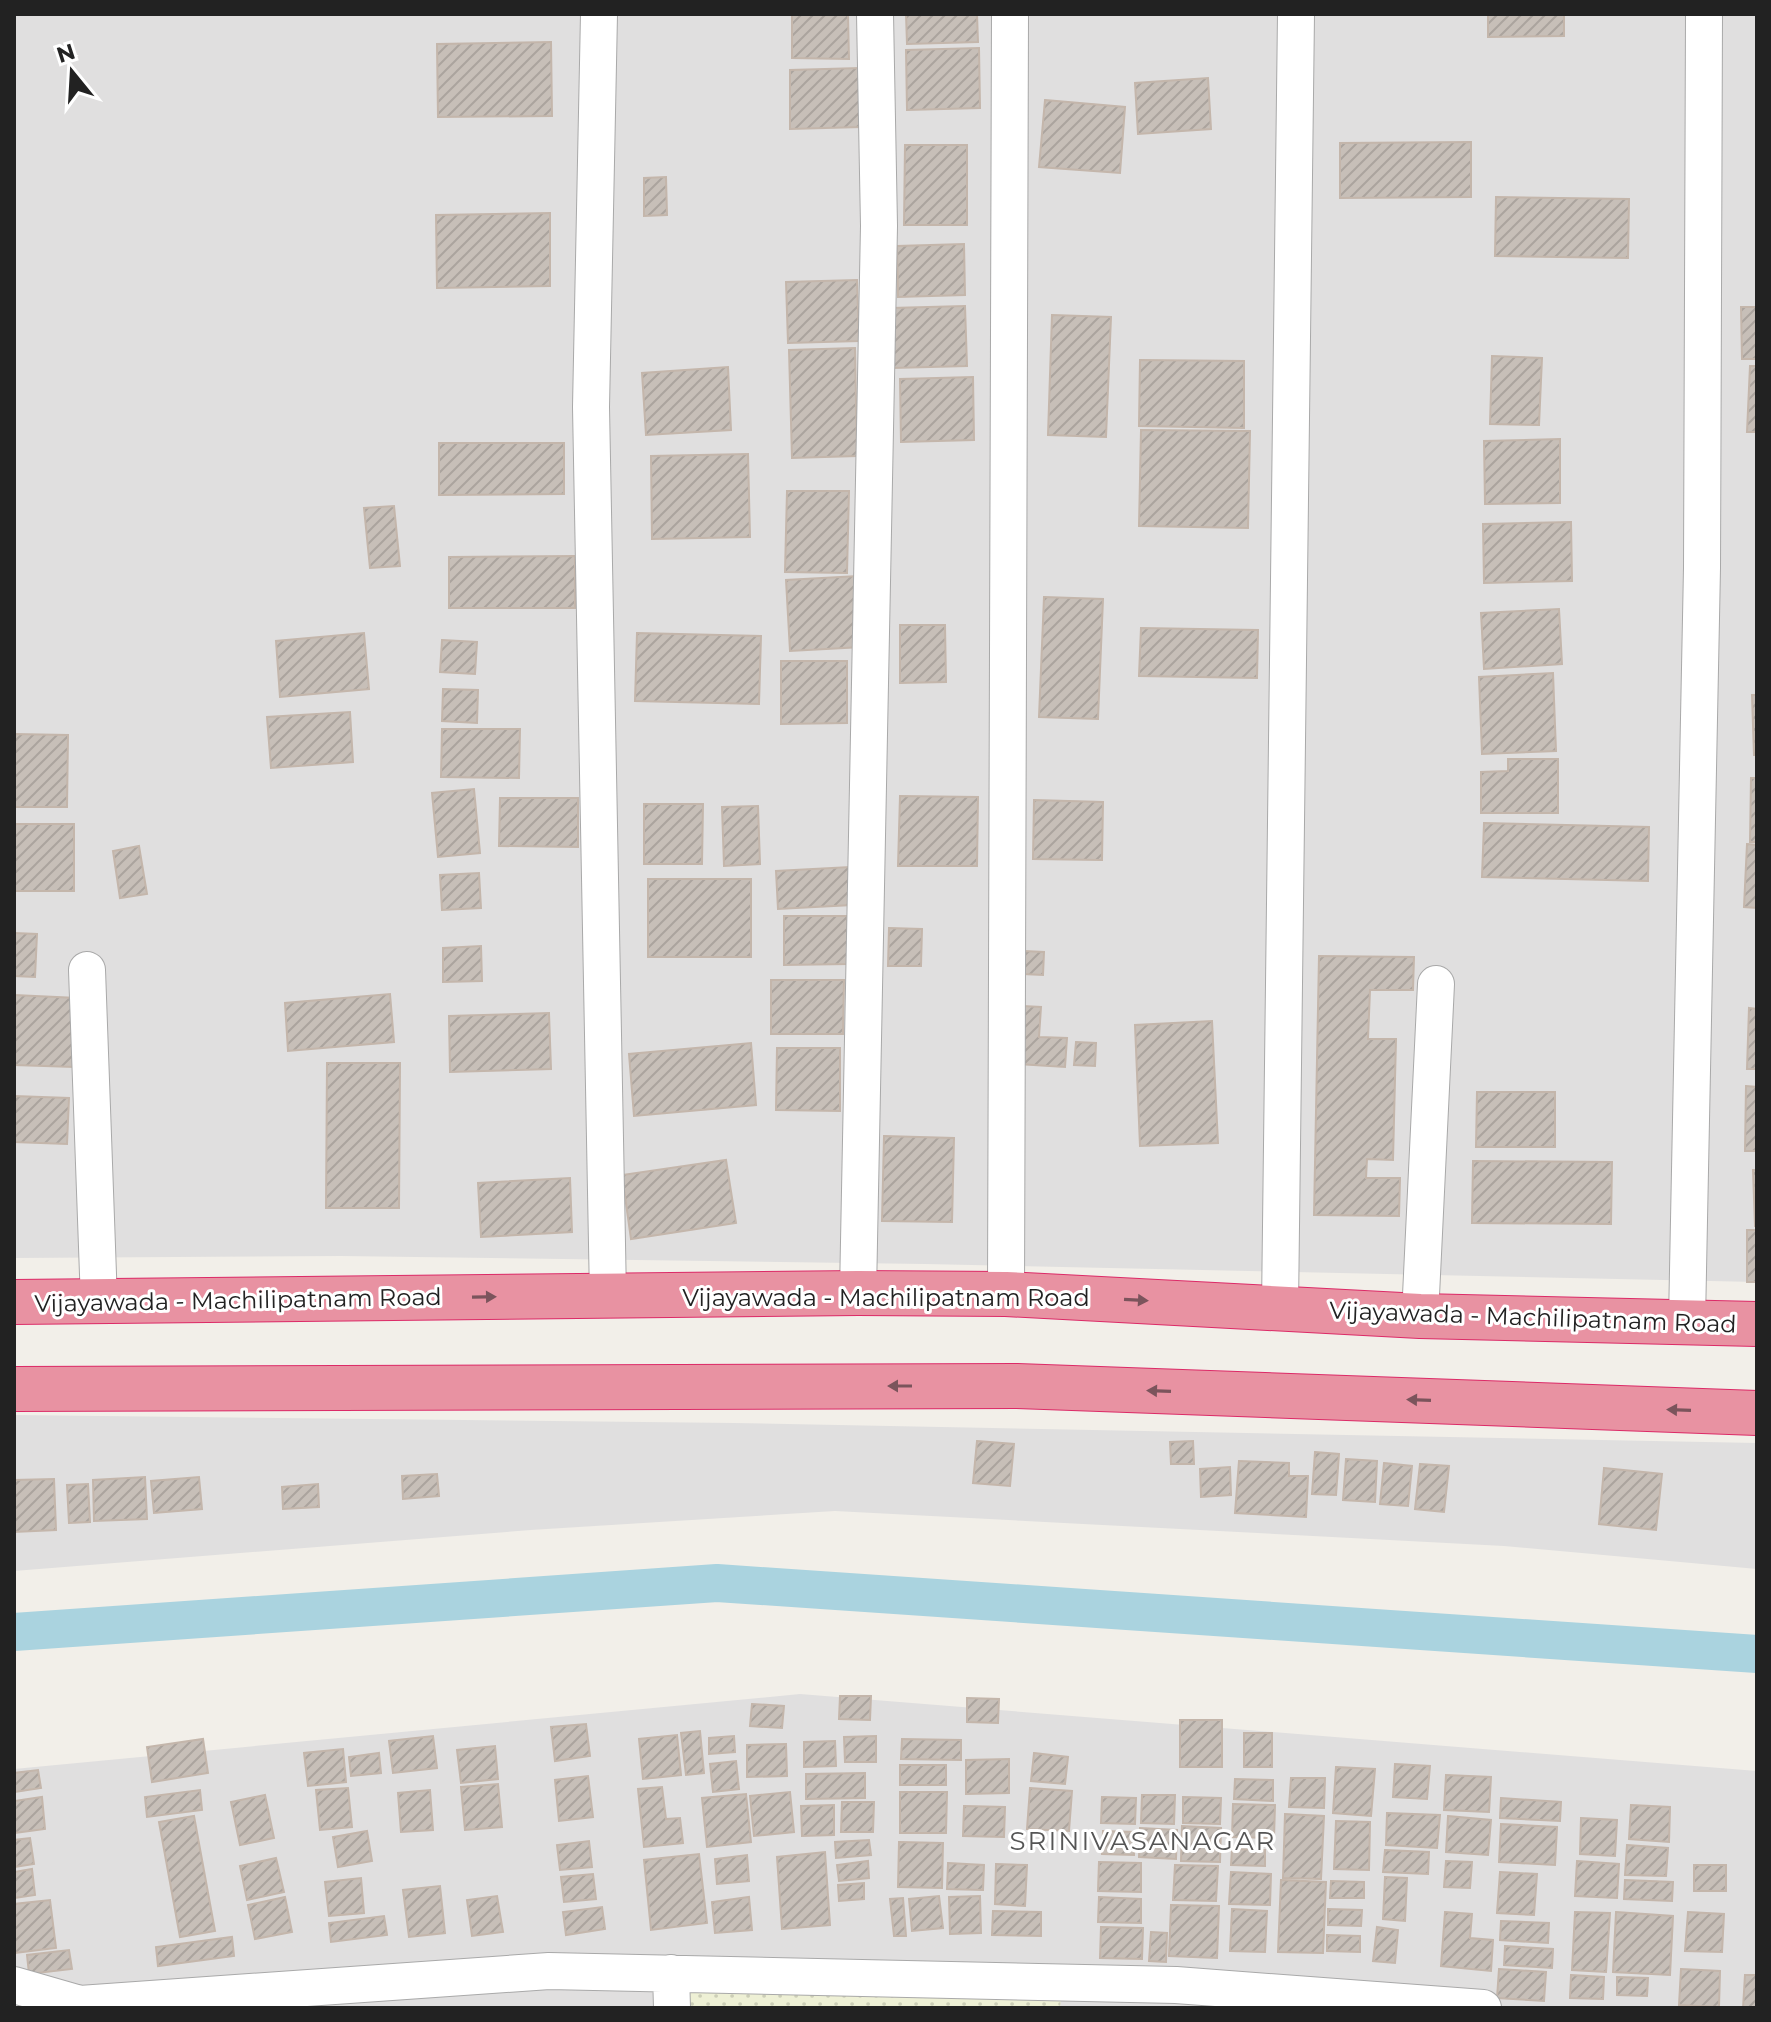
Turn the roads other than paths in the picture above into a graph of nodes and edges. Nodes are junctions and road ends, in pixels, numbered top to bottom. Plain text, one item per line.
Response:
1 (599, 14) edge
2 (875, 14) edge
3 (1010, 14) edge
4 (1296, 14) edge
5 (1704, 14) edge
6 (87, 970) dead end
7 (1436, 984) dead end
8 (858, 1293) junction
9 (1006, 1294) junction
10 (608, 1296) junction
11 (14, 1302) edge
12 (99, 1302) junction
13 (1280, 1307) junction
14 (1420, 1316) junction
15 (1687, 1321) junction
16 (1757, 1324) edge
17 (14, 1389) edge
18 (1757, 1413) edge
19 (14, 1985) edge
20 (671, 1991) edge
21 (1251, 1999) edge
22 (80, 2006) edge
23 (1483, 2008) edge

1 - 10 street
2 - 8 street
3 - 9 street
4 - 13 street
5 - 15 street
6 - 12 street
7 - 14 street
8 - 9 highway, Vijayawada - Machilipatnam Road
8 - 10 highway, Vijayawada - Machilipatnam Road
9 -> 13 highway, Vijayawada - Machilipatnam Road
12 -> 10 highway, Vijayawada - Machilipatnam Road
11 - 12 highway, Vijayawada - Machilipatnam Road
13 - 14 highway, Vijayawada - Machilipatnam Road
14 - 15 highway, Vijayawada - Machilipatnam Road
15 - 16 highway, Vijayawada - Machilipatnam Road
18 -> 17 highway
19 - 22 street
20 - 21 street
20 - 22 street
21 - 23 street

